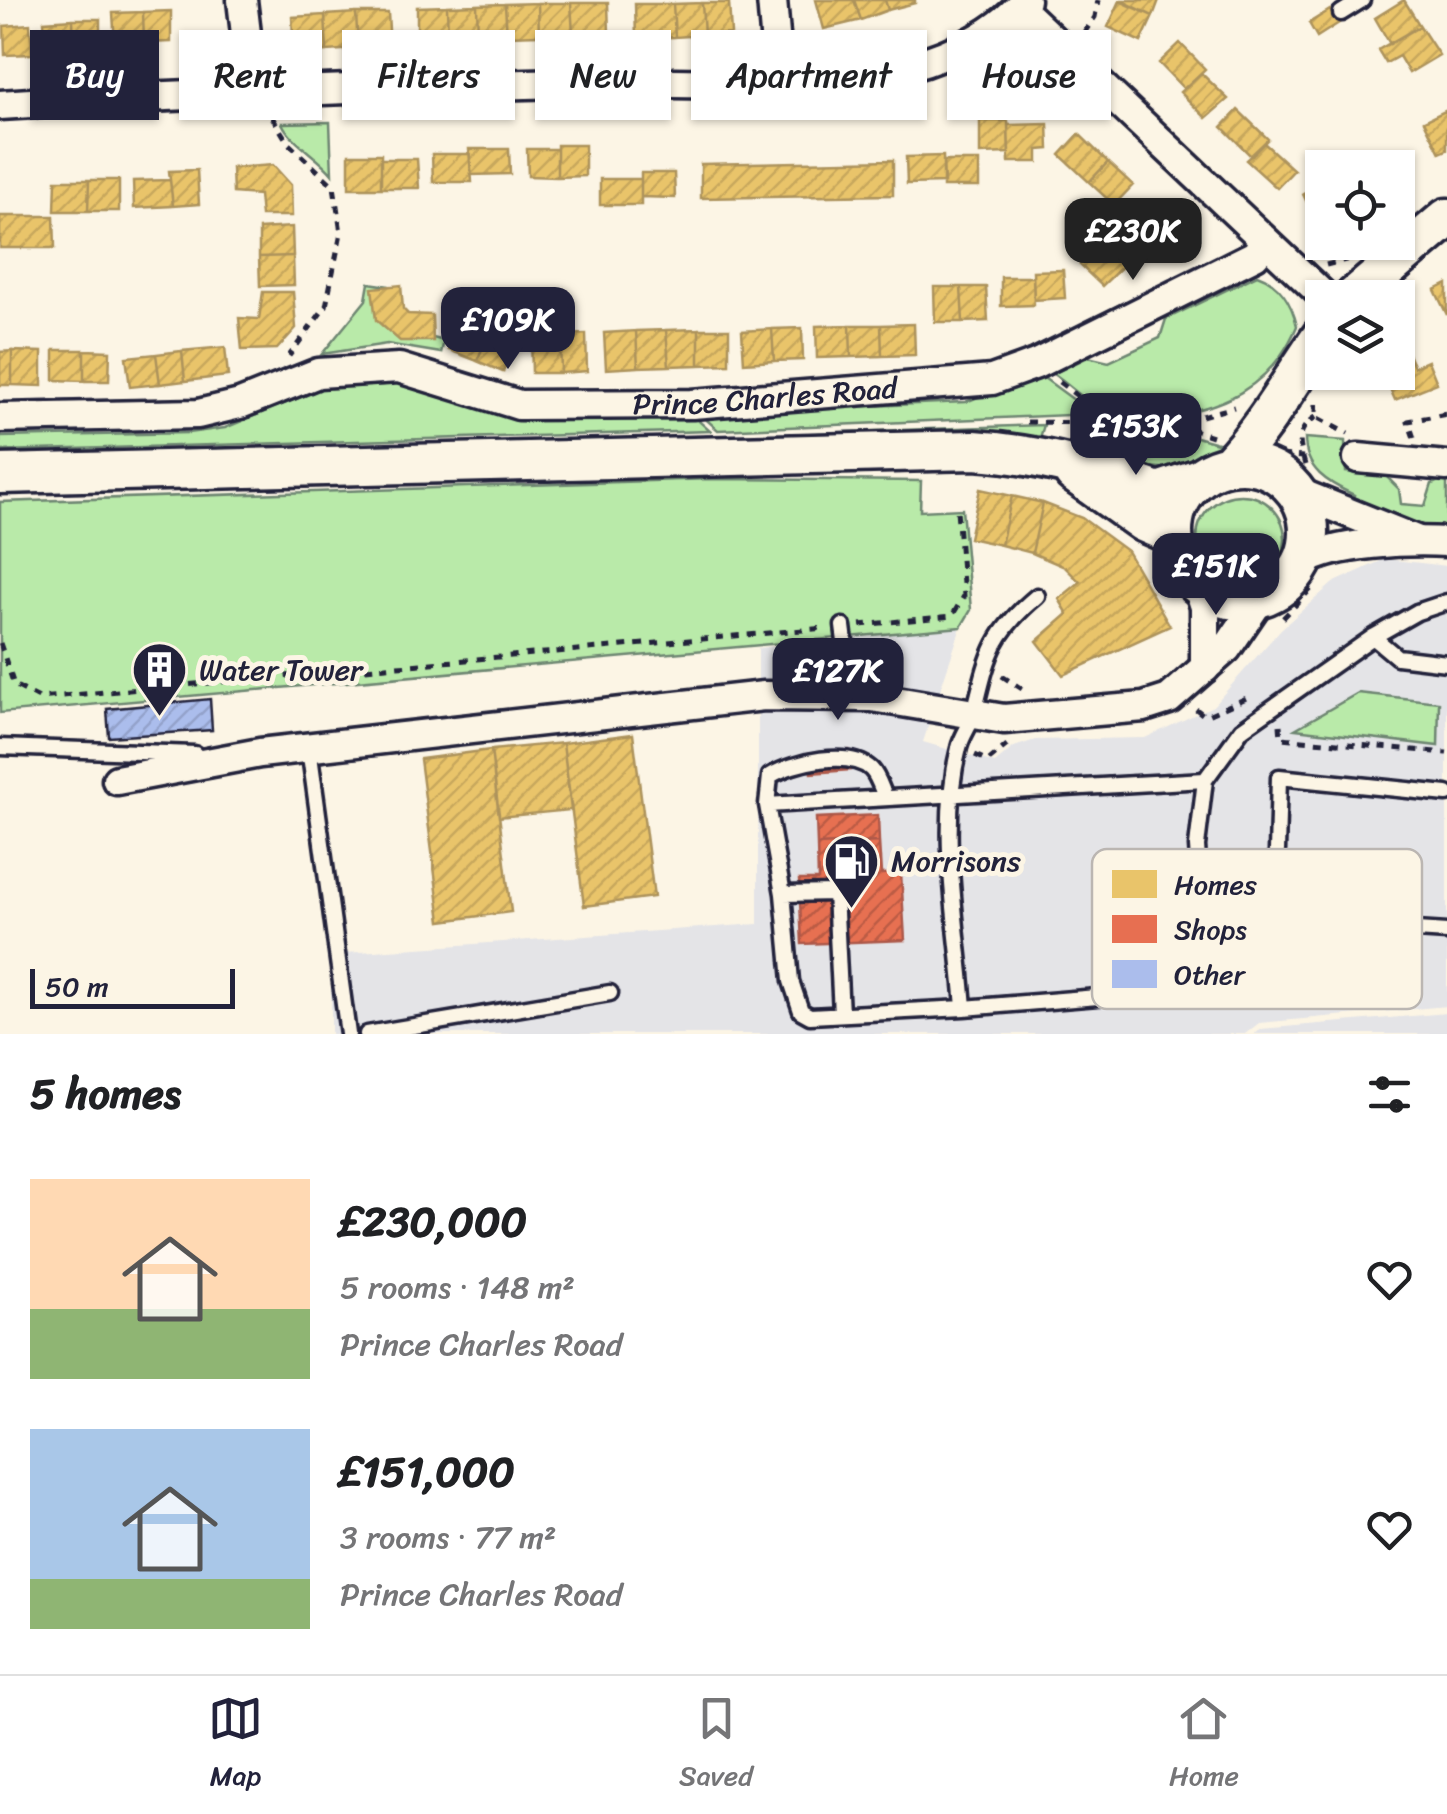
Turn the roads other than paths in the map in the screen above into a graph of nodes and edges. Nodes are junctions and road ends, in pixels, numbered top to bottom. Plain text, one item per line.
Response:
1 (242, 0) edge
2 (772, 0) edge
3 (1362, 0) edge
4 (1022, 4) edge
5 (1342, 14) dead end
6 (248, 30) edge
7 (774, 30) edge
8 (927, 60) edge
9 (691, 83) edge
10 (322, 92) edge
11 (179, 97) edge
12 (0, 105) edge
13 (1447, 218) edge
14 (1265, 242) junction
15 (1306, 280) edge
16 (1374, 280) edge
17 (1305, 360) edge
18 (1305, 406) junction
19 (0, 418) edge
20 (1361, 447) road end
21 (1420, 449) junction
22 (1219, 461) junction
23 (1447, 466) edge
24 (1068, 467) junction
25 (0, 474) edge
26 (1294, 478) junction
27 (1413, 493) dead end
28 (1417, 540) junction
29 (1447, 542) edge
30 (1162, 547) junction
31 (1309, 574) junction
32 (1186, 589) junction
33 (1038, 596) dead end
34 (1260, 598) junction
35 (1447, 602) edge
36 (842, 626) road end
37 (1373, 637) junction
38 (1447, 663) edge
39 (1205, 668) junction
40 (872, 697) junction
41 (974, 717) junction
42 (0, 747) edge
43 (309, 748) junction
44 (260, 753) junction
45 (117, 780) dead end
46 (1204, 780) junction
47 (952, 794) junction
48 (1447, 794) edge
49 (885, 797) junction
50 (767, 804) junction
51 (1196, 849) edge
52 (1277, 849) edge
53 (783, 894) junction
54 (1422, 930) edge
55 (1447, 932) edge
56 (610, 993) dead end
57 (1092, 997) edge
58 (964, 1008) junction
59 (841, 1014) junction
60 (348, 1034) edge
61 (367, 1034) edge

1 - 6 street
2 - 7 street
3 - 5 lane
4 - 8 street
4 - 14 street
9 - 10 street
11 - 12 street
13 - 16 street
14 - 15 street
14 - 19 street, Prince Charles Road
17 - 18 street
18 - 22 street
18 - 26 street
20 - 21 street
21 - 23 street
21 - 27 street
22 - 24 street, Prince Charles Road
22 - 26 street
22 - 30 street
24 - 25 street, Prince Charles Road
24 - 30 street, Prince Charles Road
26 - 28 street
26 - 31 street
28 - 29 street
28 - 31 street
30 - 32 street
31 - 34 street
32 - 34 street
32 - 39 street
33 - 41 lane
34 - 39 street
35 - 37 lane
36 - 40 lane
37 - 38 lane
37 - 46 lane
39 - 41 street
40 - 41 street
40 - 43 street
41 - 47 lane
42 - 44 lane
43 - 44 street
43 - 60 lane
44 - 45 street
46 - 47 lane
46 - 51 lane
47 - 49 lane
47 - 58 lane
48 - 52 lane
49 - 50 lane
49 - 50 lane
50 - 53 lane
53 - 59 lane
53 - 59 lane
54 - 55 lane
56 - 61 lane
57 - 58 lane
58 - 59 lane

